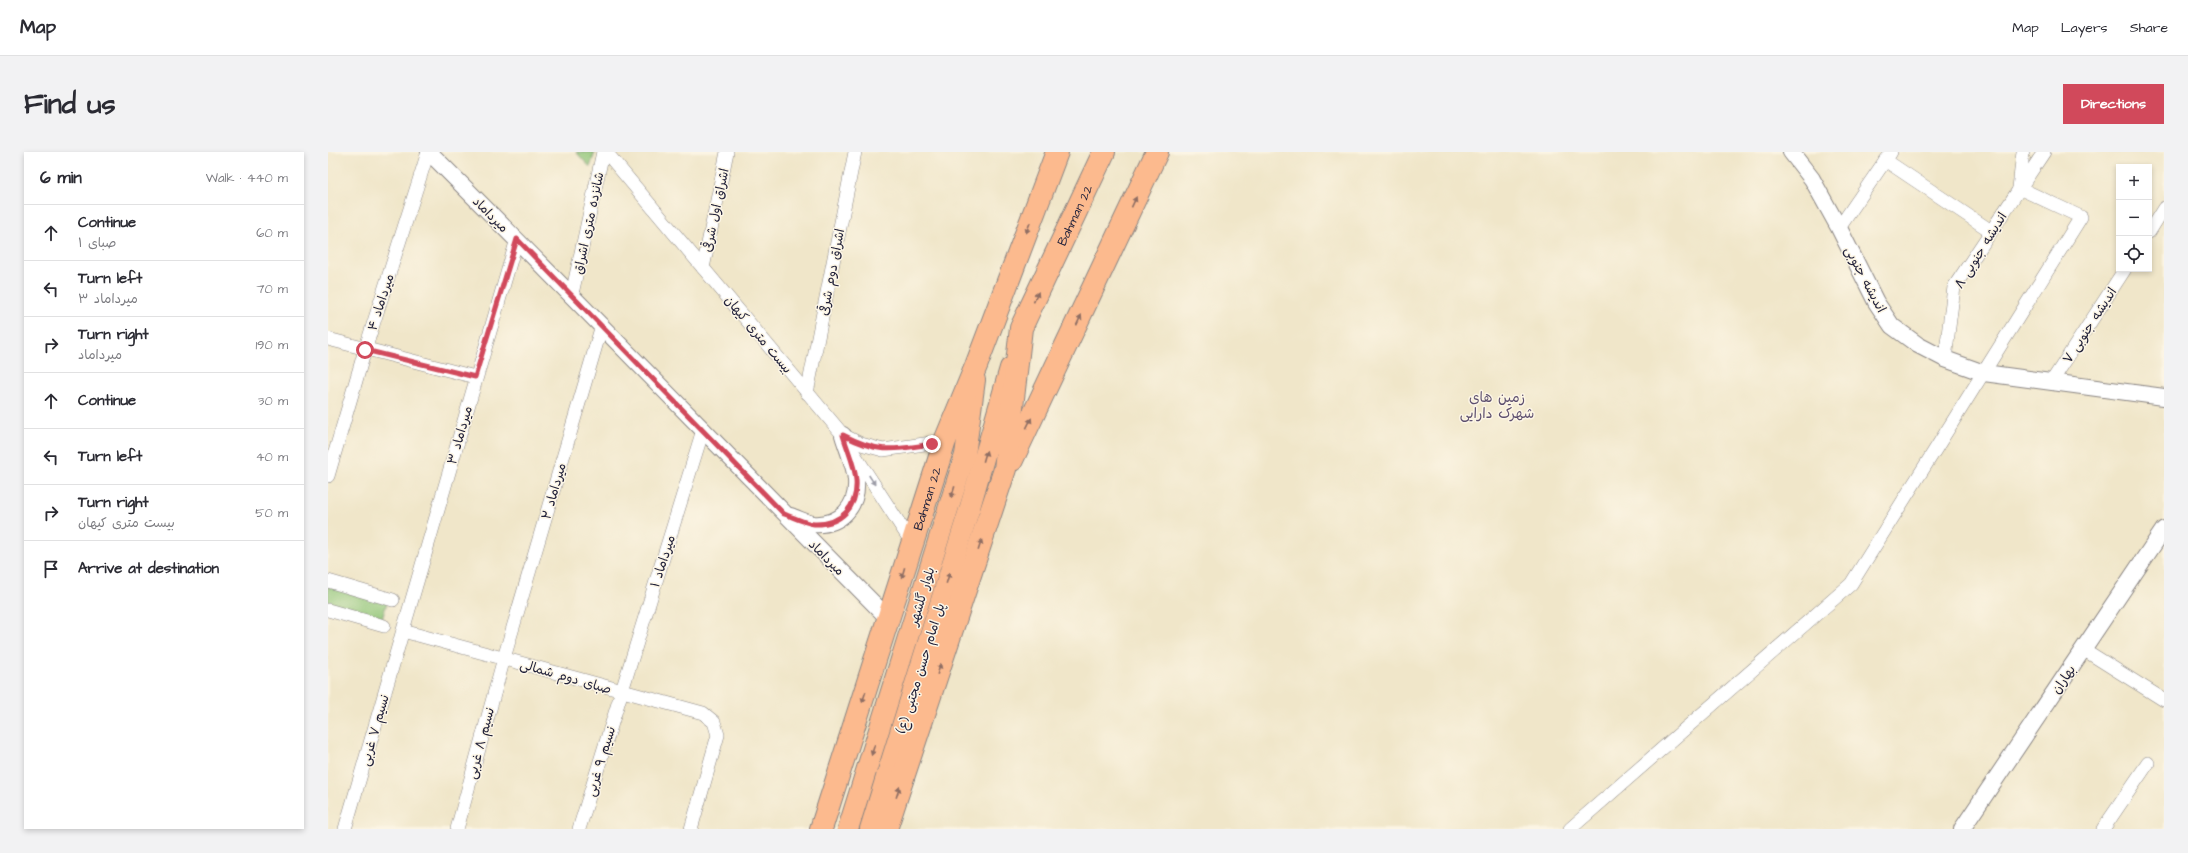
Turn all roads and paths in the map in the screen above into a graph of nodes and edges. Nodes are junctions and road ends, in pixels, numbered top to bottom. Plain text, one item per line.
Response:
1 (428, 152) edge
2 (603, 152) edge
3 (606, 152) edge
4 (727, 152) edge
5 (855, 152) edge
6 (1049, 152) edge
7 (1057, 152) edge
8 (1104, 152) edge
9 (1157, 152) edge
10 (1791, 152) edge
11 (2023, 152) edge
12 (2044, 152) edge
13 (1888, 156) edge
14 (2019, 188) junction
15 (1038, 201) junction
16 (2164, 208) edge
17 (2152, 227) edge
18 (1839, 228) junction
19 (1991, 231) junction
20 (517, 239) junction
21 (703, 268) junction
22 (2123, 272) edge
23 (572, 294) junction
24 (602, 325) junction
25 (1021, 328) junction
26 (328, 339) edge
27 (365, 350) junction
28 (1945, 359) junction
29 (976, 366) junction
30 (1984, 373) junction
31 (475, 377) junction
32 (2052, 381) junction
33 (807, 393) junction
34 (2163, 394) edge
35 (703, 430) junction
36 (843, 435) junction
37 (945, 441) junction
38 (328, 476) edge
39 (1000, 484) junction
40 (784, 514) junction
41 (2164, 529) edge
42 (912, 543) junction
43 (328, 581) edge
44 (393, 600) dead end
45 (328, 610) edge
46 (889, 619) junction
47 (384, 626) dead end
48 (403, 631) junction
49 (2083, 649) junction
50 (504, 658) junction
51 (620, 692) junction
52 (2164, 700) edge
53 (2148, 763) dead end
54 (849, 825) edge
55 (345, 829) edge
56 (457, 829) edge
57 (579, 829) edge
58 (691, 829) edge
59 (820, 829) edge
60 (870, 829) edge
61 (886, 829) edge
62 (1570, 829) edge
63 (1962, 829) edge
64 (2103, 829) edge

1 - 20 street, میرداماد
1 - 27 street, میرداماد ۴
2 - 23 street, شانزده متری اشراق
3 - 21 street, بیست متری کیهان
4 - 21 street, اشراق اول شرقی
5 - 33 street, اشراق دوم شرقی
6 - 15 highway
7 - 15 highway, Bahman 22
25 -> 8 highway, Bahman 22
39 -> 9 highway
10 - 18 street, اندیشه جنوبی
11 - 14 street
12 - 14 street, اندیشه جنوبی ۸
13 - 18 street
13 - 19 street
14 - 19 street, اندیشه جنوبی ۸
14 - 30 street
15 -> 29 highway, Bahman 22
16 - 17 street
18 - 28 street, اندیشه جنوبی
19 - 28 street, اندیشه جنوبی ۸
20 - 23 street, میرداماد
20 - 31 street, میرداماد ۳
21 - 33 street, بیست متری کیهان
22 - 32 street, اندیشه جنوبی ۷
23 - 24 street, میرداماد
24 - 35 street, میرداماد
24 - 50 street, میرداماد ۲
25 - 39 highway, Bahman 22
60 -> 25 main road, پل امام حسن مجتبی (ع)
26 - 27 street
27 - 31 street
27 - 38 street, میرداماد ۴
28 - 30 street, اندیشه جنوبی
29 - 37 highway, Bahman 22
29 -> 54 main road, بلوار گلشهر
30 - 32 street, اندیشه جنوبی
30 - 62 street
31 - 48 street, میرداماد ۳
32 - 34 street, اندیشه جنوبی
33 - 36 street, بیست متری کیهان
35 - 40 street, میرداماد
35 - 51 street, میرداماد ۱
36 - 37 street, بیست متری کیهان
36 - 40 street
36 -> 42 street
37 - 42 highway, Bahman 22
61 -> 39 highway, Bahman 22
40 - 46 street, میرداماد
41 - 49 street, بهاران
42 -> 46 highway, Bahman 22
43 - 44 street
45 - 47 street
46 -> 59 highway, Bahman 22
48 - 50 street, صبای دوم شمالی
48 - 55 street, نسیم ۷ غربی
49 - 52 street
49 - 63 street, بهاران
50 - 51 street, صبای دوم شمالی
50 - 56 street, نسیم ۸ غربی
51 - 57 street, نسیم ۹ غربی
51 - 58 street, صبای دوم شمالی
53 - 64 street

